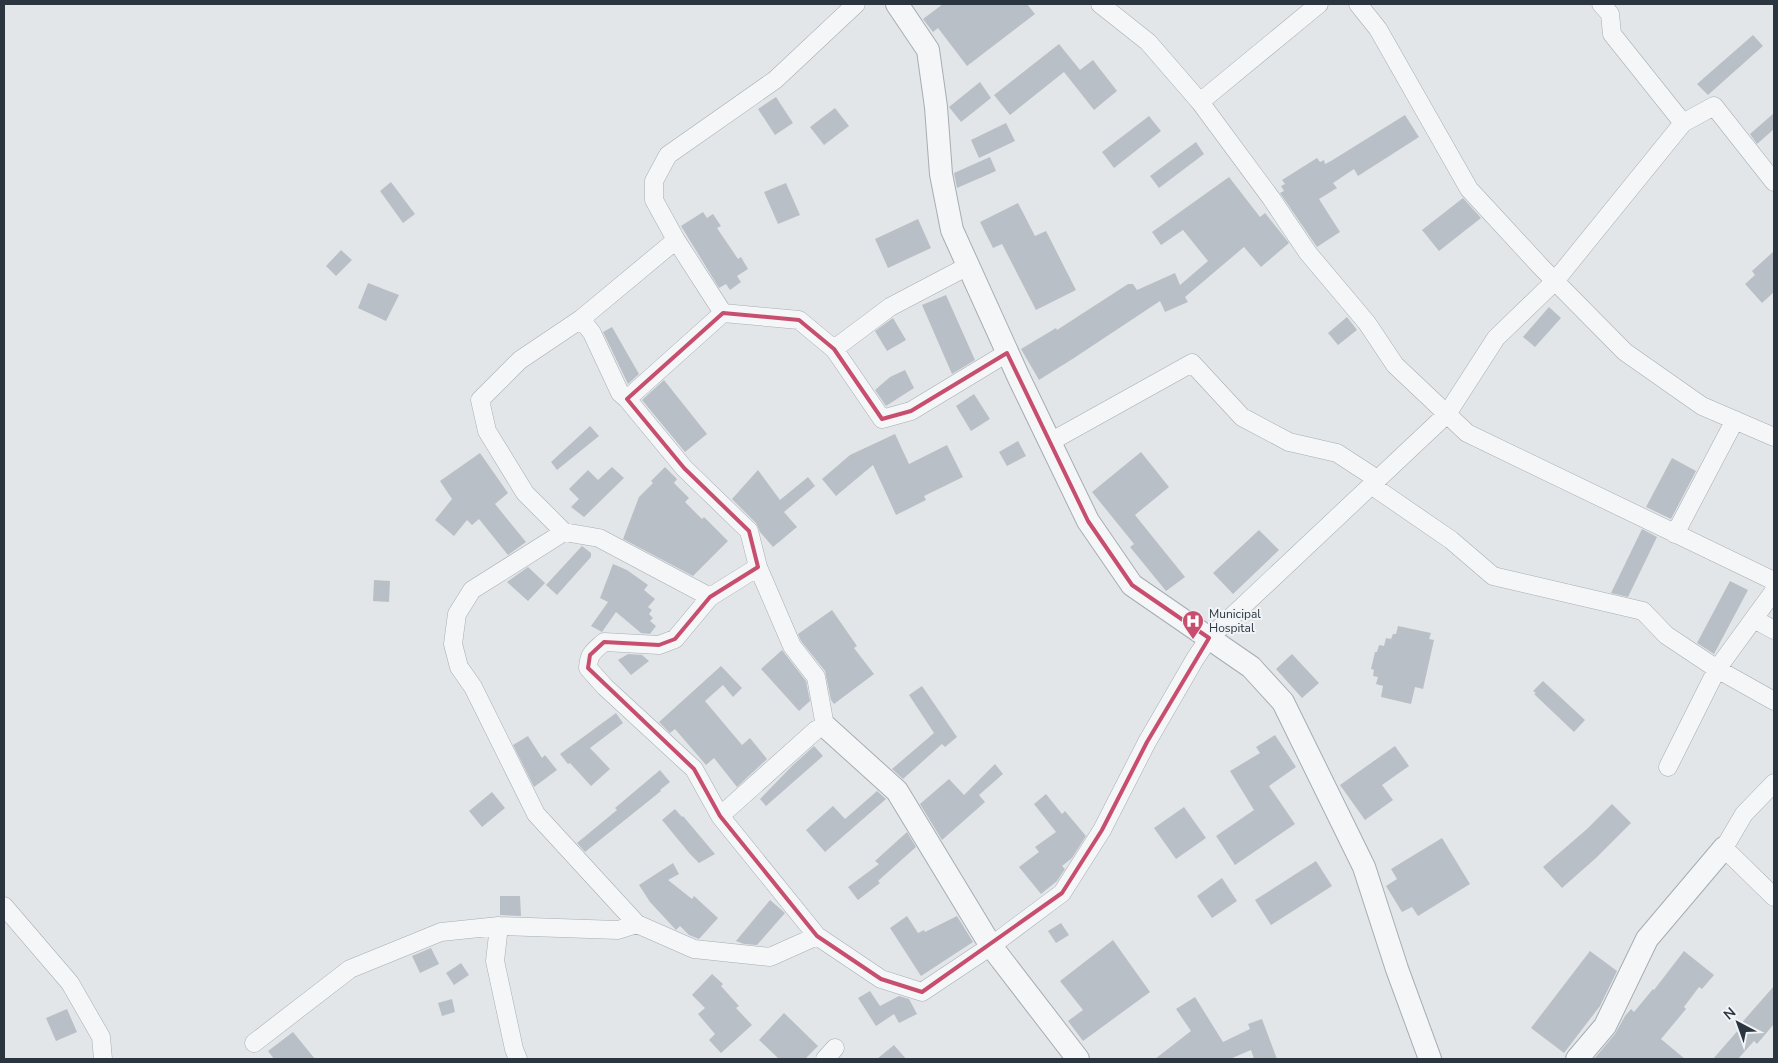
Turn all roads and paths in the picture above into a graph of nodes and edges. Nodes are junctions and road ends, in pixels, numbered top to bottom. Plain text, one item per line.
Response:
1 (856, 4) edge
2 (897, 4) edge
3 (1100, 4) edge
4 (1319, 4) edge
5 (1358, 4) edge
6 (1601, 4) edge
7 (1200, 102) junction
8 (1683, 123) junction
9 (1774, 182) edge
10 (676, 240) junction
11 (968, 266) junction
12 (1556, 282) junction
13 (723, 313) junction
14 (581, 319) junction
15 (834, 349) junction
16 (1007, 353) junction
17 (627, 399) junction
18 (1447, 414) junction
19 (1735, 420) junction
20 (1774, 436) edge
21 (1050, 442) junction
22 (1374, 482) junction
23 (564, 532) junction
24 (1675, 534) junction
25 (758, 567) junction
26 (1774, 581) edge
27 (1774, 591) edge
28 (710, 598) junction
29 (1754, 619) junction
30 (1774, 630) edge
31 (1209, 638) junction
32 (1718, 669) junction
33 (1774, 701) edge
34 (825, 726) junction
35 (1668, 767) dead end
36 (1774, 783) edge
37 (720, 816) junction
38 (1724, 848) junction
39 (1774, 897) edge
40 (4, 906) edge
41 (637, 924) junction
42 (499, 926) junction
43 (817, 936) junction
44 (991, 946) junction
45 (254, 1043) dead end
46 (104, 1059) edge
47 (518, 1059) edge
48 (1078, 1059) edge
49 (1430, 1059) edge
50 (1577, 1059) edge

1 - 10 street
2 - 11 street
3 - 7 street
4 - 7 street
5 - 12 street
6 - 8 street
7 - 18 street
8 - 9 street
8 - 12 street
10 - 13 street
10 - 14 street
11 - 15 street
11 - 16 street
12 - 18 street
12 - 19 street
13 - 15 street
13 - 17 street
14 - 17 street
14 - 23 street
15 - 16 street
16 - 21 street
17 - 25 street
18 - 22 street
18 - 24 street
19 - 20 street
19 - 24 street
21 - 22 street
21 - 31 street
22 - 31 street
22 - 32 street
23 - 28 street
23 - 41 street
24 - 26 street
25 - 28 street
25 - 34 street
27 - 29 street
28 - 37 street
29 - 30 street
29 - 32 street
31 - 44 street
31 - 49 street
32 - 33 street
32 - 35 street
34 - 37 street
34 - 44 street
36 - 38 street
37 - 43 street
38 - 39 street
38 - 50 street
40 - 46 street
41 - 42 street
41 - 43 street
42 - 45 street
42 - 47 street
43 - 44 street
44 - 48 street

